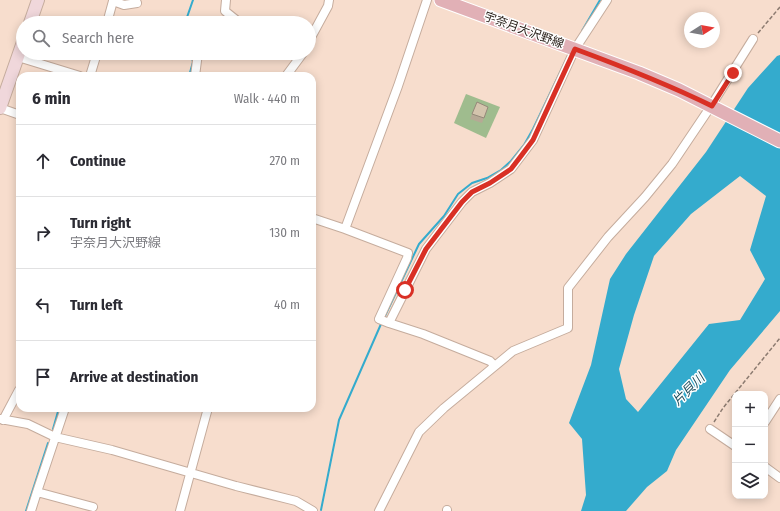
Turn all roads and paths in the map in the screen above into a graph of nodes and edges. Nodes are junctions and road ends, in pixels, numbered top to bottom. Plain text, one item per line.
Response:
1 (38, 0) edge
2 (113, 0) edge
3 (226, 0) edge
4 (328, 0) edge
5 (427, 0) edge
6 (441, 0) edge
7 (607, 0) edge
8 (137, 3) dead end
9 (780, 7) edge
10 (32, 16) edge
11 (108, 16) edge
12 (231, 16) edge
13 (316, 28) edge
14 (753, 40) joint
15 (575, 49) junction
16 (17, 60) edge
17 (28, 60) edge
18 (95, 60) edge
19 (197, 60) edge
20 (298, 60) edge
21 (67, 72) edge
22 (91, 72) edge
23 (196, 72) edge
24 (289, 72) edge
25 (0, 108) edge
26 (715, 108) junction
27 (16, 114) edge
28 (780, 141) edge
29 (316, 219) edge
30 (345, 229) junction
31 (389, 323) junction
32 (780, 338) edge
33 (495, 366) junction
34 (16, 395) edge
35 (780, 398) edge
36 (64, 412) edge
37 (207, 412) edge
38 (768, 417) edge
39 (1, 420) edge
40 (710, 429) joint
41 (55, 437) junction
42 (732, 444) edge
43 (768, 470) edge
44 (190, 472) junction
45 (780, 478) edge
46 (37, 492) junction
47 (93, 507) dead end
48 (312, 510) edge
49 (31, 511) edge
50 (180, 511) edge
51 (378, 511) edge

1 - 10 main road
2 - 8 street
2 - 11 street
3 - 12 street
4 - 13 street
5 - 30 street
6 - 15 main road, 宇奈月大沢野線
7 - 15 street
9 - 14 path
14 - 26 street
15 - 26 main road, 宇奈月大沢野線
15 - 31 street
16 - 25 main road
17 - 21 street
18 - 22 street
19 - 23 street
20 - 24 street
25 - 27 street
26 - 28 main road, 宇奈月大沢野線
26 - 33 street
29 - 30 street
30 - 31 street
31 - 33 street
32 - 40 path
33 - 51 street
34 - 39 street
35 - 38 street
36 - 41 street
37 - 44 street
39 - 41 street
40 - 42 street
41 - 44 street
41 - 46 street
43 - 45 street
44 - 48 street
44 - 50 street
46 - 47 street
46 - 49 street

